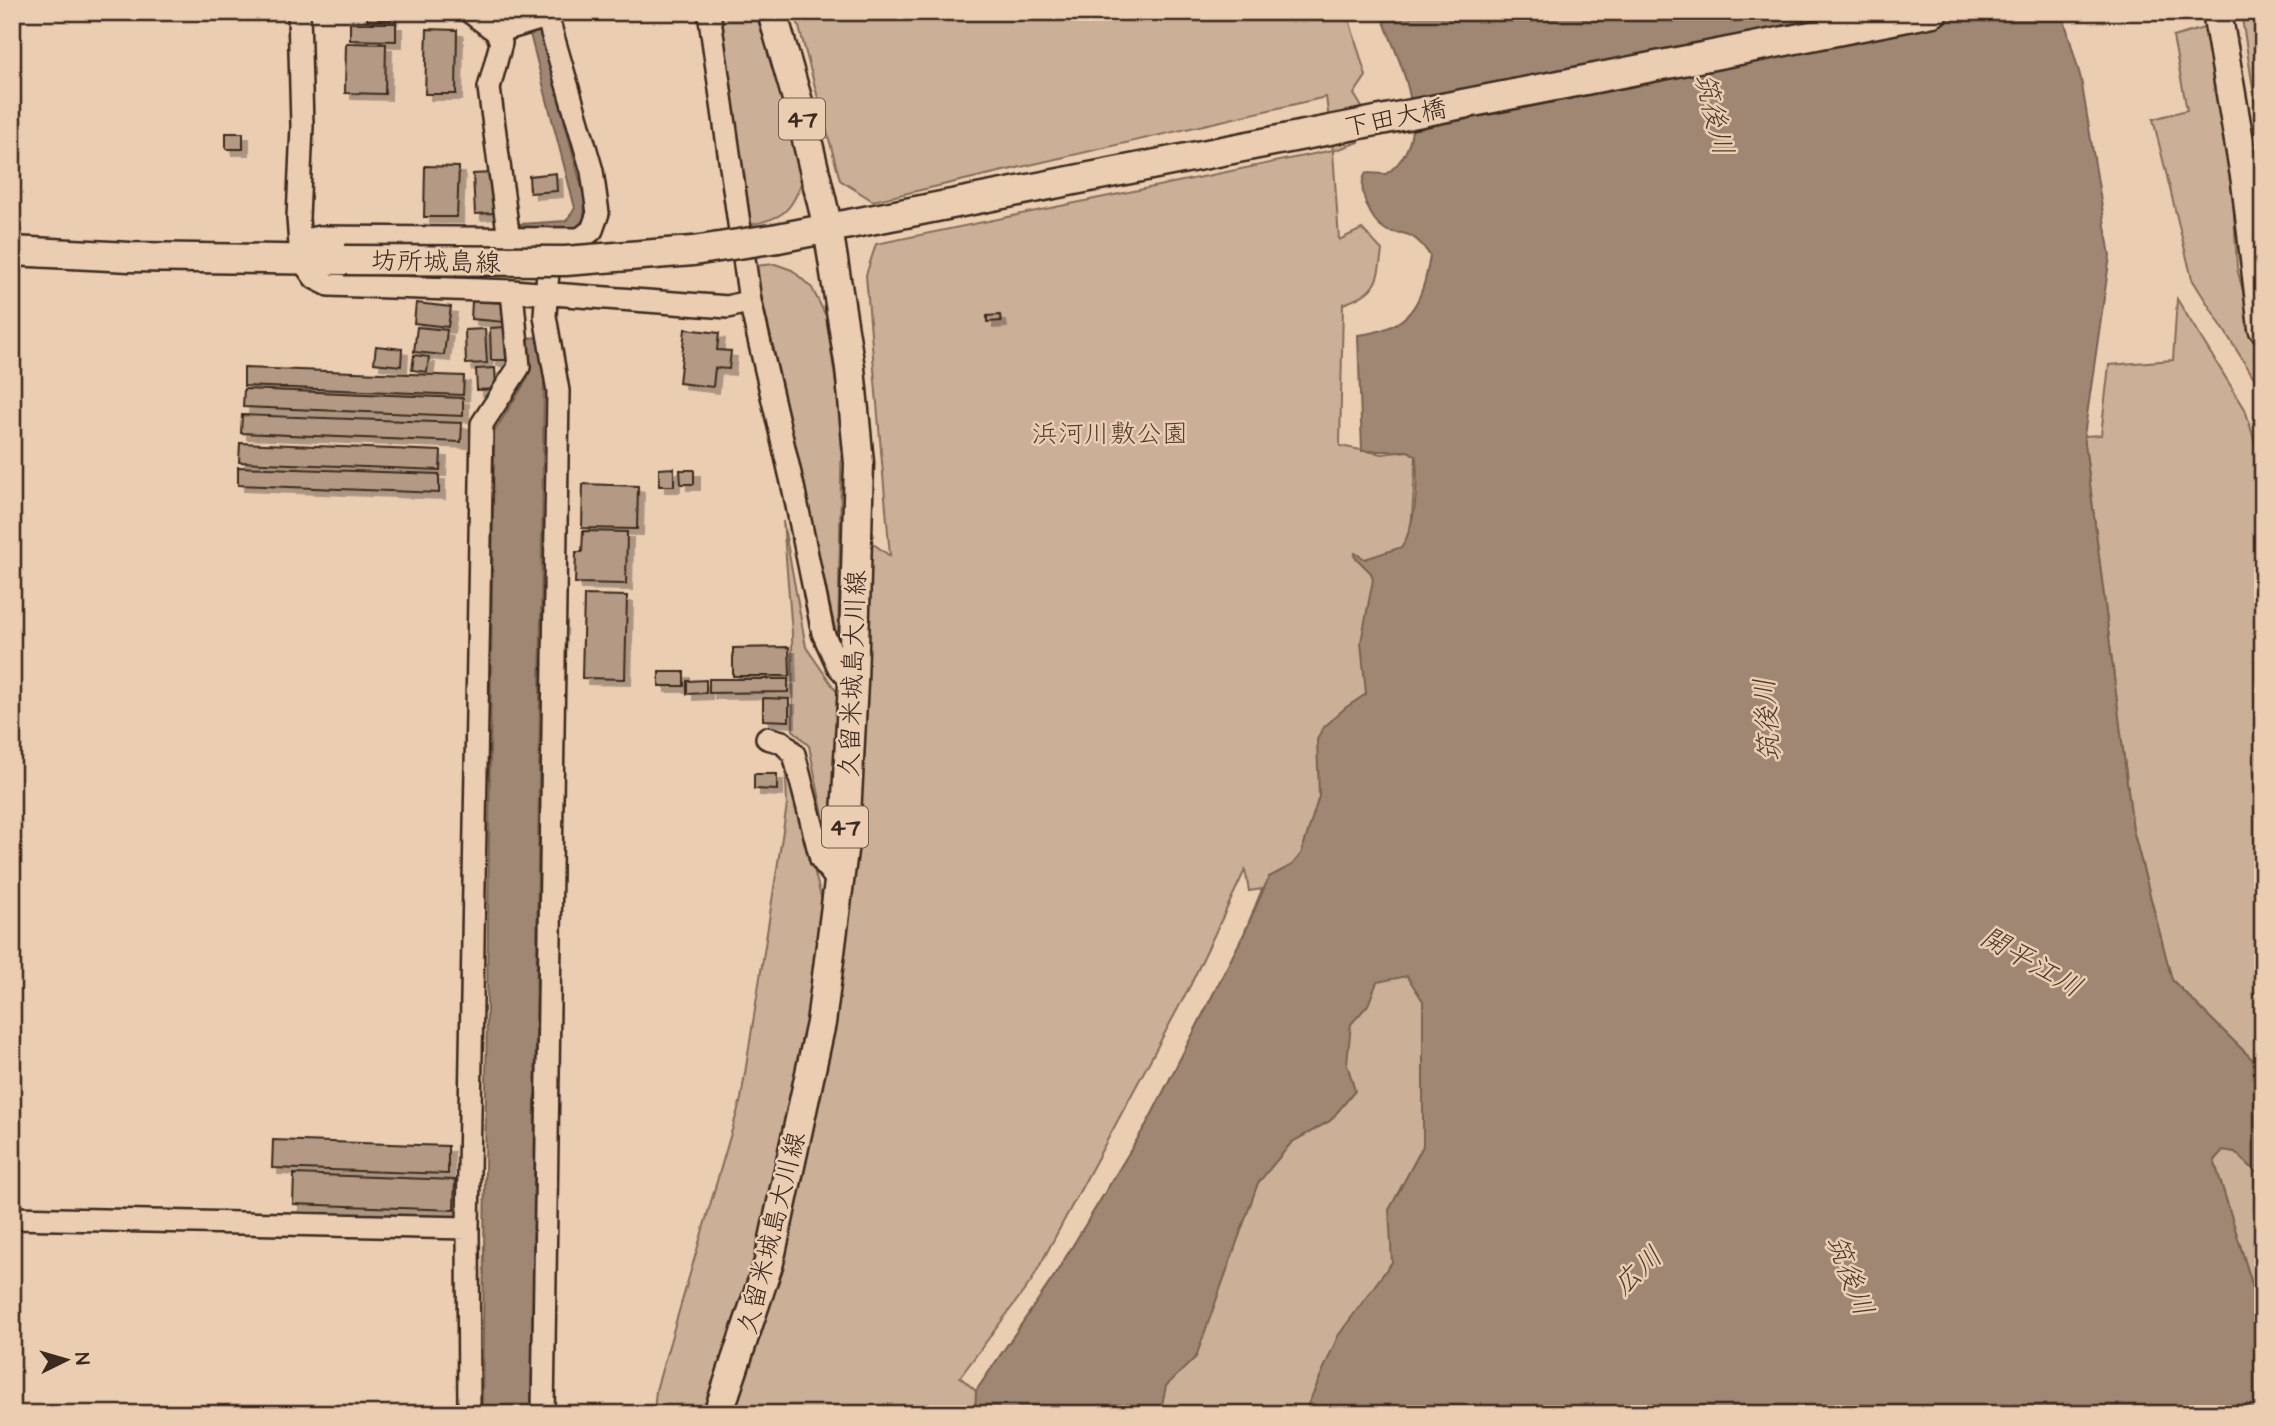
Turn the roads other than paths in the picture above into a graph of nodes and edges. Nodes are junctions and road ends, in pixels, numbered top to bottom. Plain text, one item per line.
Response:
1 (299, 12) edge
2 (470, 12) edge
3 (709, 12) edge
4 (772, 12) edge
5 (1933, 12) edge
6 (2217, 12) edge
7 (546, 15) edge
8 (497, 32) junction
9 (857, 222) joint
10 (828, 228) junction
11 (509, 240) junction
12 (550, 240) junction
13 (301, 250) junction
14 (12, 251) edge
15 (512, 291) junction
16 (545, 294) junction
17 (750, 300) junction
18 (2263, 328) edge
19 (853, 683) junction
20 (767, 738) dead end
21 (839, 883) junction
22 (12, 1218) edge
23 (468, 1228) junction
24 (469, 1414) edge
25 (543, 1414) edge
26 (718, 1414) edge

1 - 13 street
2 - 8 street
3 - 17 street
4 - 10 main road, 久留米城島大川線 / 47
5 - 9 main road, 下田大橋
6 - 18 main road
7 - 8 street
7 - 12 street
8 - 11 street
9 - 10 main road, 坊所城島線
10 - 13 main road, 坊所城島線, bridge
10 - 19 main road, 久留米城島大川線 / 47
11 - 12 street
11 - 13 street
12 - 16 street
13 - 14 main road, 坊所城島線
13 - 15 street
15 - 16 street
15 - 23 street
16 - 17 street
16 - 25 street
17 - 19 street
19 - 21 main road, 久留米城島大川線 / 47
20 - 21 street
21 - 26 main road, 久留米城島大川線 / 47
22 - 23 street
23 - 24 street

